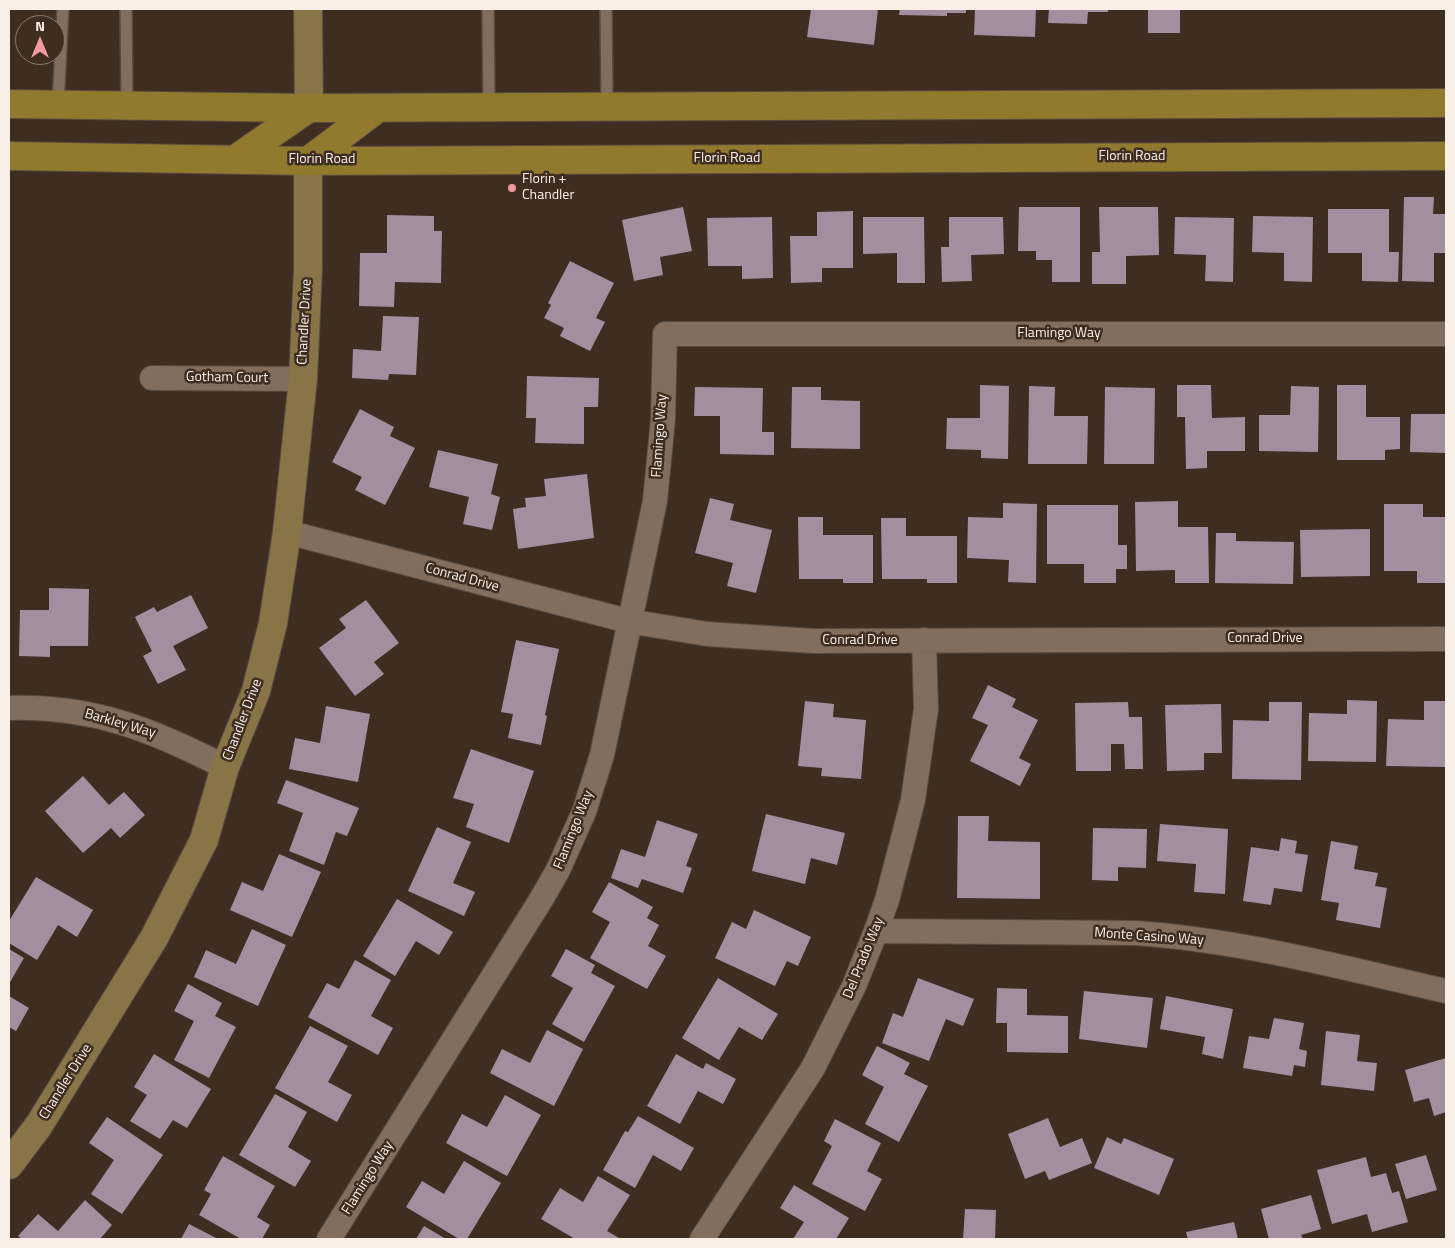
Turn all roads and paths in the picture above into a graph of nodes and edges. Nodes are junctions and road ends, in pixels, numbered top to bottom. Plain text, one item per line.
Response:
1 (62, 9) edge
2 (126, 9) edge
3 (308, 9) edge
4 (488, 9) edge
5 (606, 9) edge
6 (1446, 103) edge
7 (9, 104) edge
8 (58, 104) junction
9 (127, 105) junction
10 (607, 107) junction
11 (309, 108) junction
12 (378, 108) junction
13 (488, 108) junction
14 (9, 156) edge
15 (1446, 156) edge
16 (237, 158) junction
17 (308, 161) junction
18 (1446, 334) edge
19 (152, 378) dead end
20 (302, 379) junction
21 (287, 532) junction
22 (628, 621) junction
23 (1446, 639) edge
24 (924, 640) junction
25 (9, 708) edge
26 (225, 767) junction
27 (876, 931) junction
28 (1446, 991) edge
29 (9, 1165) edge
30 (329, 1239) edge
31 (702, 1239) edge

1 - 8 lane
2 - 9 lane
3 - 11 street
4 - 13 lane
5 - 10 lane
6 - 10 main road
7 - 8 main road
8 - 9 main road
9 - 11 main road
10 - 13 main road
11 - 12 main road
11 - 16 main road
12 - 13 main road
12 - 17 main road
14 - 16 main road, Florin Road
15 - 17 main road, Florin Road
16 - 17 main road, Florin Road
17 - 20 street, Chandler Drive
18 - 22 street, Flamingo Way
19 - 20 street, Gotham Court
20 - 21 street, Chandler Drive
21 - 22 street, Conrad Drive
21 - 26 street, Chandler Drive
22 - 24 street, Conrad Drive
22 - 30 street, Flamingo Way
23 - 24 street, Conrad Drive
24 - 27 street, Del Prado Way
25 - 26 street, Barkley Way
26 - 29 street, Chandler Drive
27 - 28 street, Monte Casino Way
27 - 31 street, Del Prado Way

